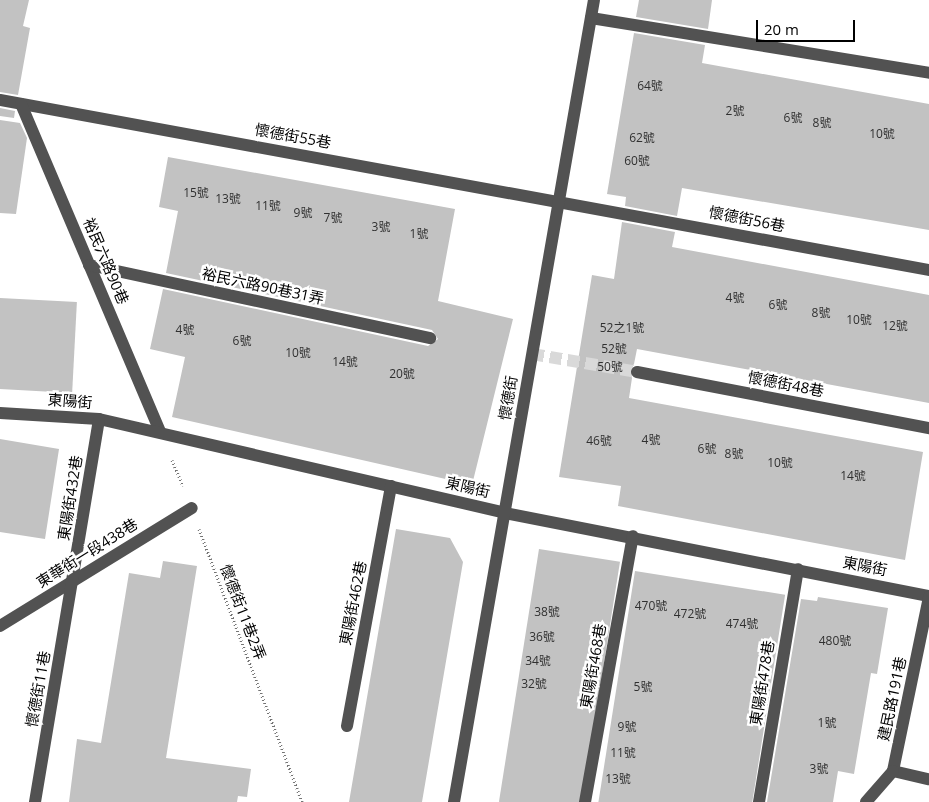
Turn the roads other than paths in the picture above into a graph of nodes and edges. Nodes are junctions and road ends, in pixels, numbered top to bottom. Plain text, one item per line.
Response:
1 (594, 0) edge
2 (591, 18) junction
3 (929, 73) edge
4 (0, 100) edge
5 (21, 104) junction
6 (558, 200) junction
7 (89, 265) junction
8 (929, 270) edge
9 (430, 338) dead end
10 (637, 372) tunnel mouth
11 (0, 413) edge
12 (99, 419) junction
13 (929, 428) edge
14 (160, 431) junction
15 (391, 486) junction
16 (192, 508) road end
17 (505, 513) junction
18 (633, 536) junction
19 (798, 569) junction
20 (72, 582) junction
21 (929, 596) edge
22 (0, 626) edge
23 (347, 726) dead end
24 (893, 771) junction
25 (929, 779) edge
26 (35, 802) edge
27 (454, 802) edge
28 (585, 802) edge
29 (759, 802) edge
30 (866, 802) edge

1 - 2 street, 懷德街
2 - 3 street
2 - 6 street, 懷德街
4 - 5 street, 懷德街55巷
5 - 6 street, 懷德街55巷
5 - 7 street, 裕民六路90巷
6 - 8 street, 懷德街56巷
6 - 17 street, 懷德街
7 - 9 street, 裕民六路90巷31弄
7 - 14 street, 裕民六路90巷
10 - 13 street, 懷德街48巷
11 - 12 street, 東陽街
12 - 14 street, 東陽街
12 - 20 street, 東陽街432巷
14 - 15 street, 東陽街
15 - 17 street, 東陽街
15 - 23 street, 東陽街462巷
16 - 20 street, 東華街一段438巷
17 - 18 street, 東陽街
17 - 27 street, 懷德街
18 - 19 street, 東陽街
18 - 28 street, 東陽街468巷
19 - 21 street, 東陽街
19 - 29 street, 東陽街478巷
20 - 22 street, 東華街一段438巷
20 - 26 street, 懷德街11巷
21 - 24 street, 建民路191巷
24 - 25 street
24 - 30 street

